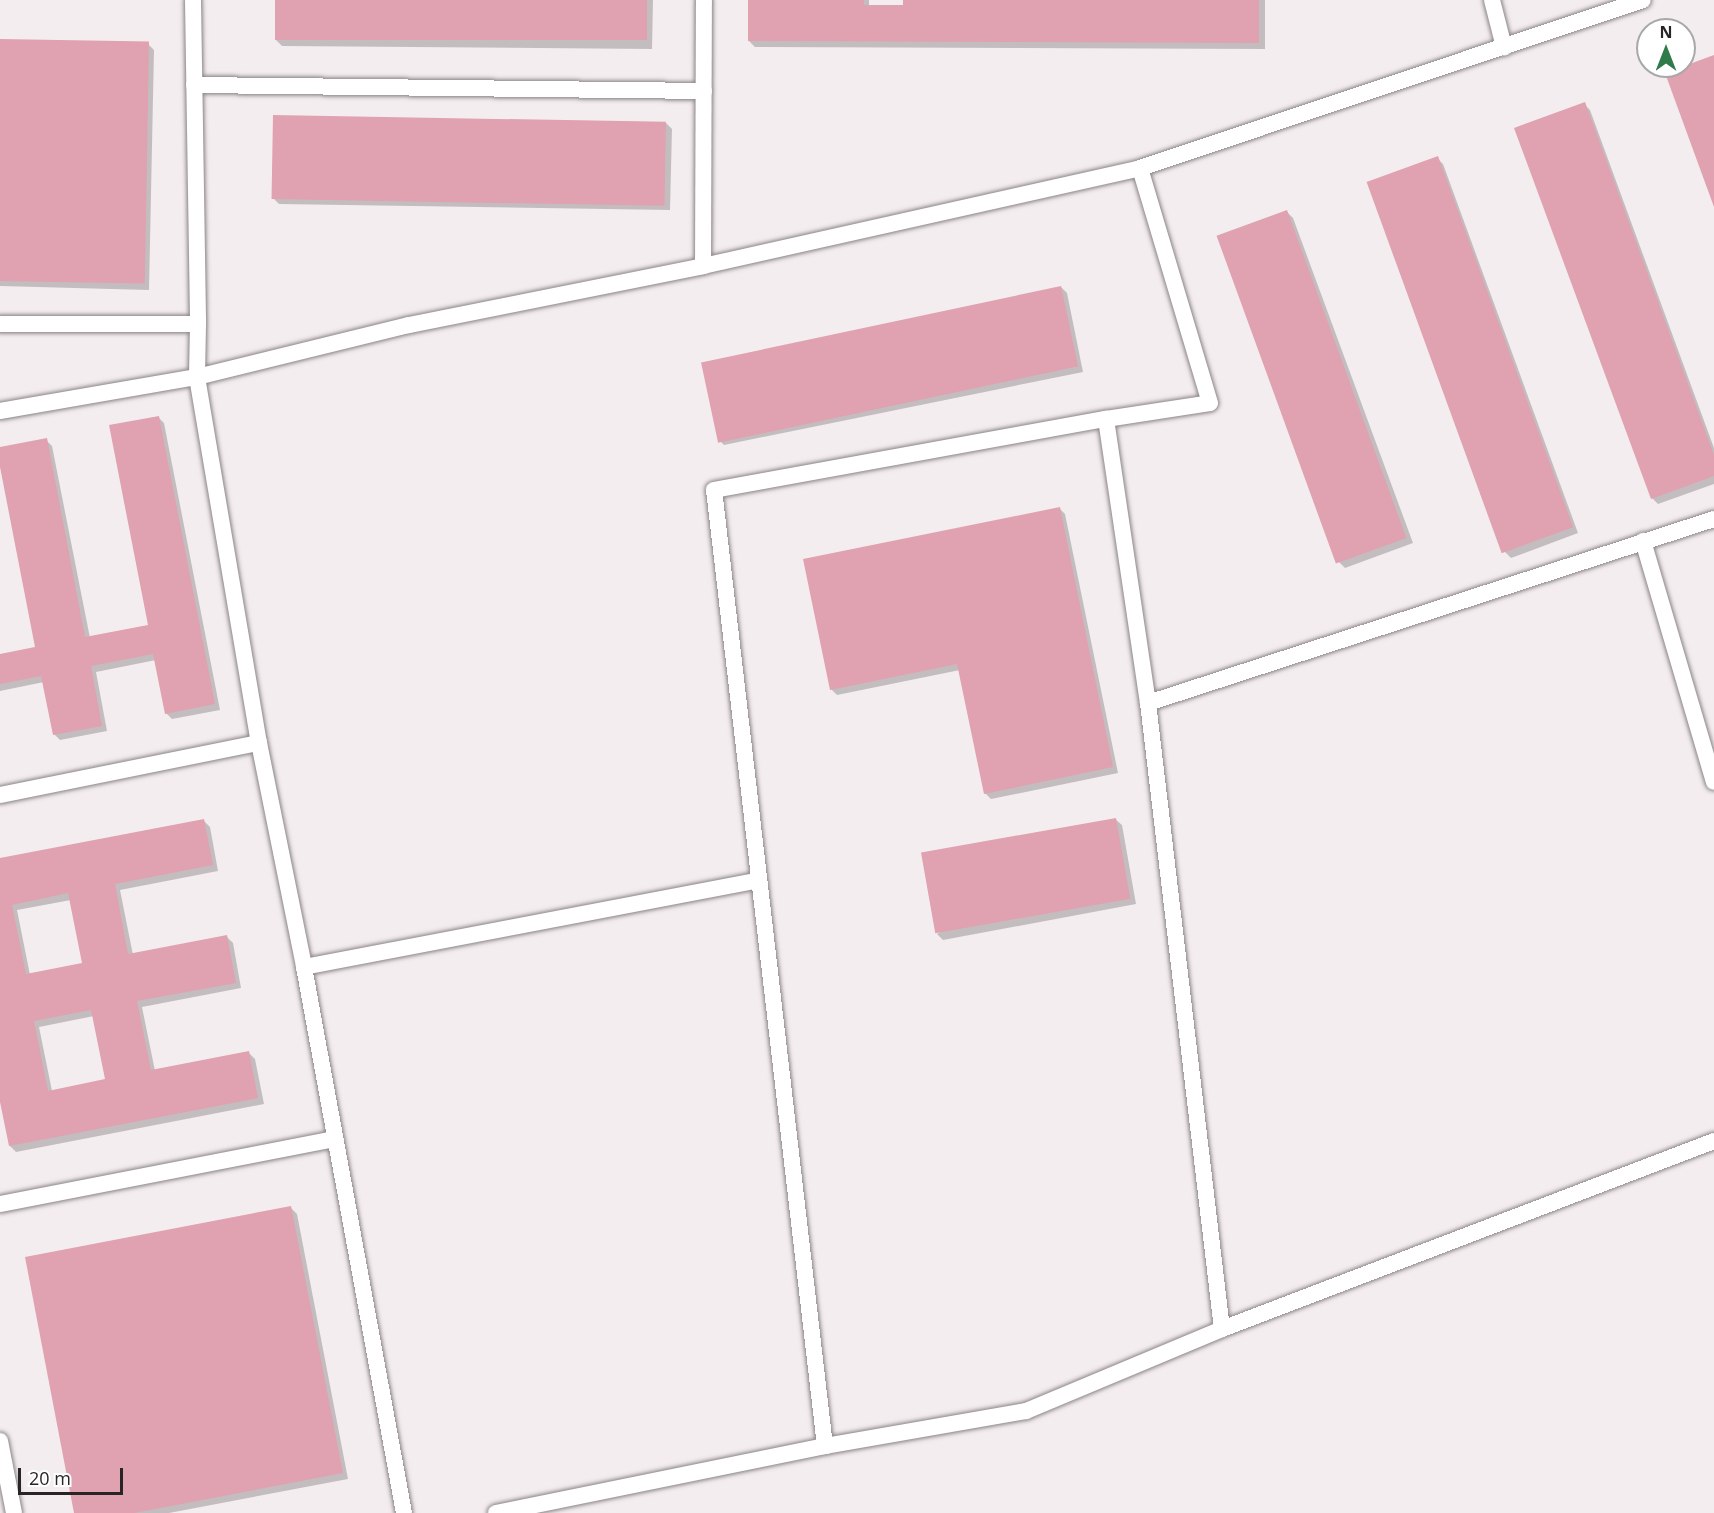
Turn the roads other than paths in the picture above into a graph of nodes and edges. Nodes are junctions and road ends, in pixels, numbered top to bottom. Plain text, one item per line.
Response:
1 (193, 0) edge
2 (704, 0) edge
3 (1492, 0) edge
4 (1644, 0) edge
5 (1504, 47) junction
6 (194, 86) junction
7 (704, 91) junction
8 (1140, 168) junction
9 (703, 266) junction
10 (0, 324) edge
11 (198, 324) junction
12 (197, 377) junction
13 (0, 411) edge
14 (1106, 419) junction
15 (1714, 519) edge
16 (1643, 541) junction
17 (1148, 703) junction
18 (259, 743) junction
19 (1714, 782) edge
20 (0, 795) edge
21 (759, 880) junction
22 (304, 967) junction
23 (334, 1139) junction
24 (1714, 1141) edge
25 (0, 1204) edge
26 (1222, 1329) junction
27 (0, 1441) edge
28 (825, 1446) junction
29 (14, 1513) edge
30 (404, 1513) edge
31 (496, 1513) edge

1 - 6 lane
2 - 7 lane
3 - 5 lane
4 - 5 lane
5 - 8 lane
6 - 7 lane
6 - 11 lane
7 - 9 lane
8 - 9 lane
8 - 14 lane
9 - 12 lane
10 - 11 lane
11 - 12 lane
12 - 13 lane
12 - 18 lane
14 - 17 lane
14 - 21 lane
15 - 16 lane
16 - 17 lane
16 - 19 lane
17 - 26 lane
18 - 20 lane
18 - 22 lane
21 - 22 lane
21 - 28 lane
22 - 23 lane
23 - 25 lane
23 - 30 lane
24 - 26 lane
26 - 28 lane
27 - 29 lane
28 - 31 lane

